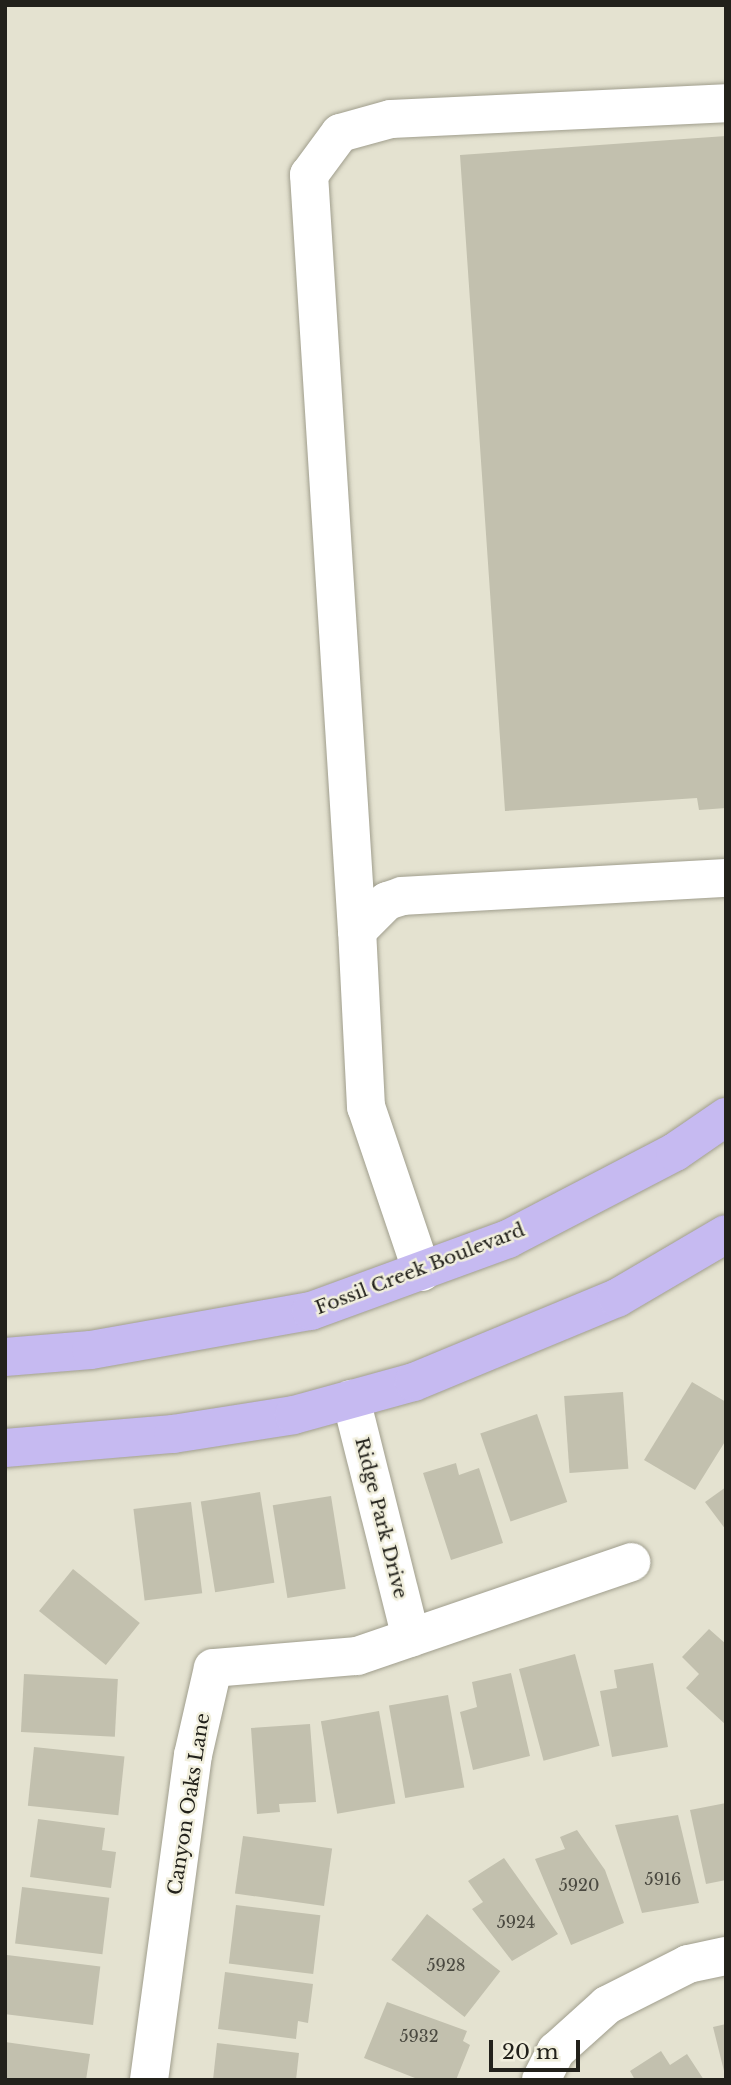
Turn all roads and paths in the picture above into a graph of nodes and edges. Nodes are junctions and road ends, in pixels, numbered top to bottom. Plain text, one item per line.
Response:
1 (726, 103) edge
2 (726, 878) edge
3 (357, 931) junction
4 (726, 1116) edge
5 (726, 1234) edge
6 (422, 1272) junction
7 (5, 1357) edge
8 (351, 1399) junction
9 (5, 1448) edge
10 (631, 1562) dead end
11 (411, 1638) junction
12 (726, 1956) edge
13 (149, 2080) edge
14 (541, 2080) edge

1 - 3 street
2 - 3 street
3 - 6 street
4 - 6 main road, Fossil Creek Boulevard
5 - 8 main road
6 - 7 main road, Fossil Creek Boulevard
8 - 9 main road
8 - 11 street, Ridge Park Drive
10 - 11 street, Canyon Oaks Lane
11 - 13 street, Canyon Oaks Lane
12 - 14 street

